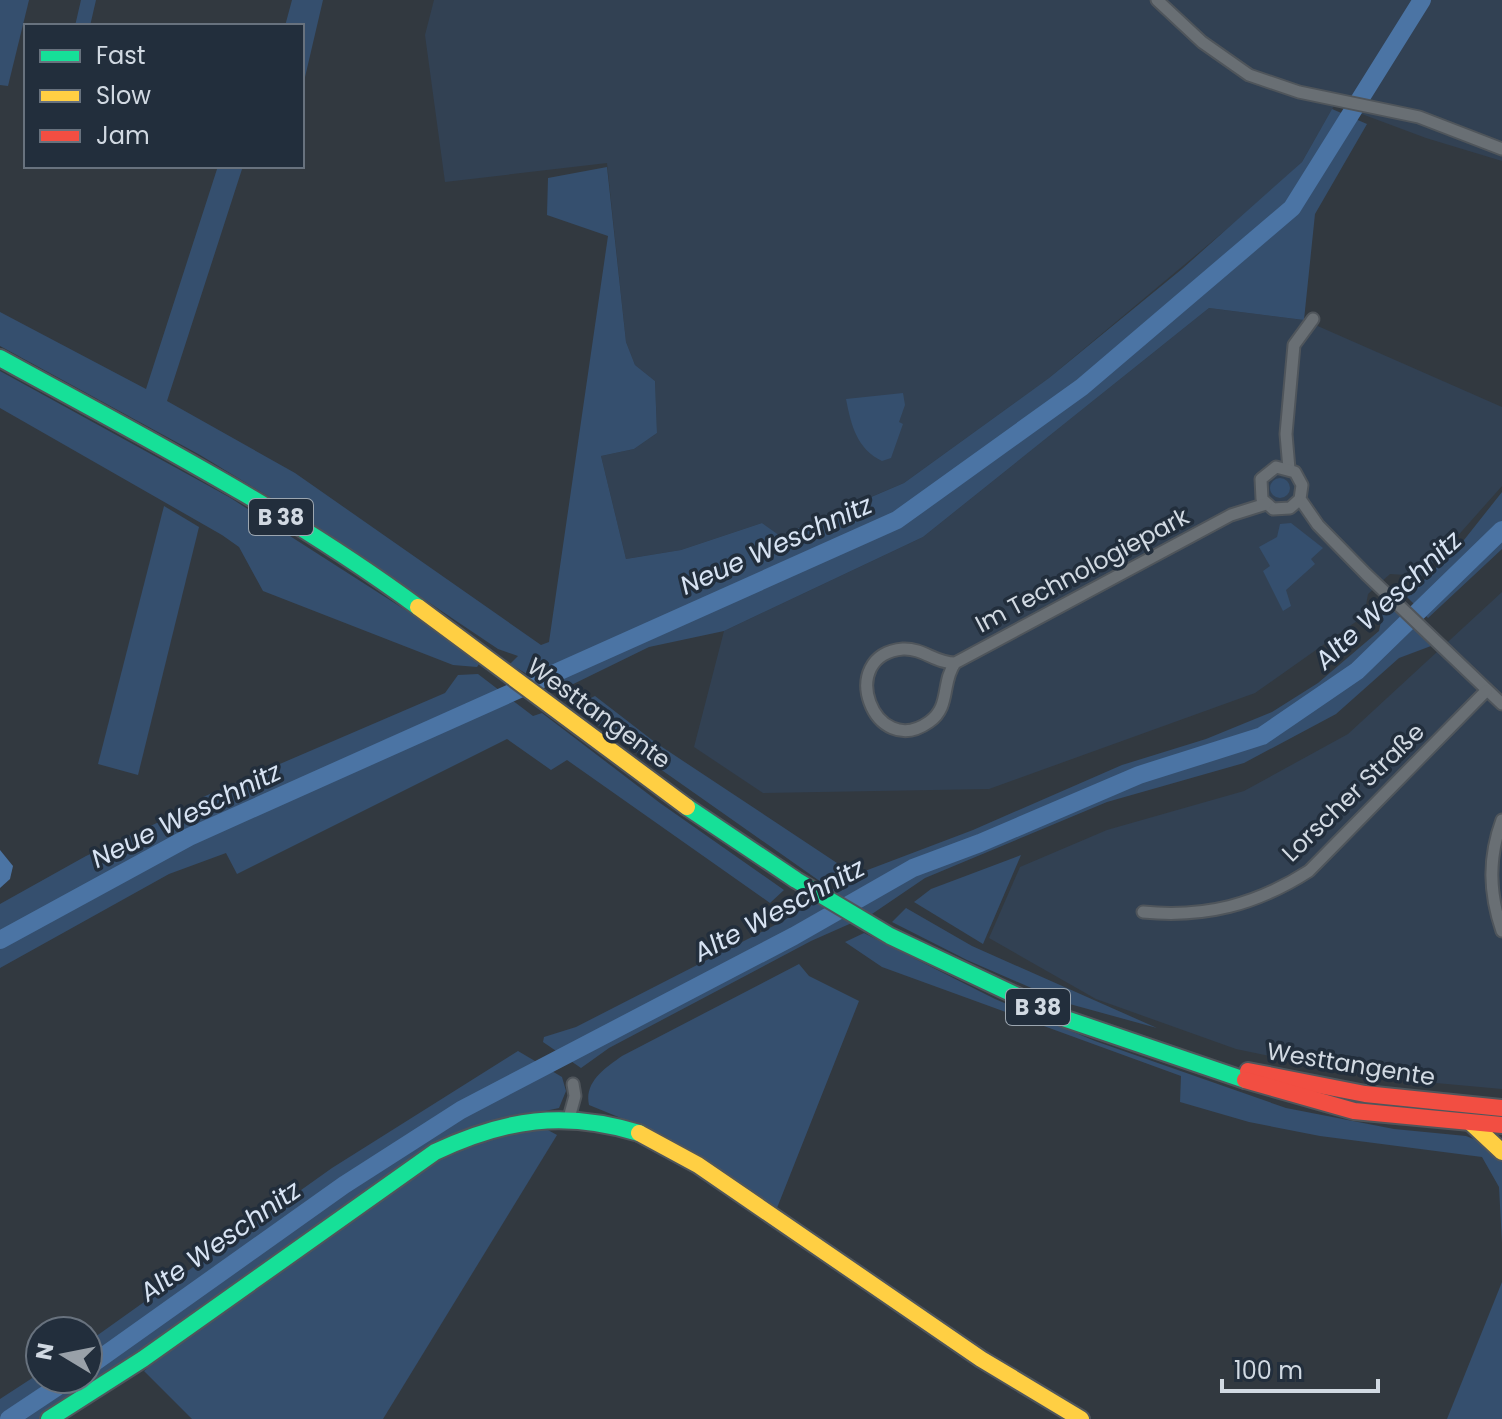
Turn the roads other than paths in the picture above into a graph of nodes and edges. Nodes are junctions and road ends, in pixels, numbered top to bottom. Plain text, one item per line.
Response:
1 (1157, 0) edge
2 (1502, 149) edge
3 (1313, 319) dead end
4 (0, 358) edge
5 (1286, 434) junction
6 (1276, 467) junction
7 (1289, 469) junction
8 (1259, 493) junction
9 (1300, 499) junction
10 (1266, 504) junction
11 (1290, 508) junction
12 (1231, 515) junction
13 (1318, 525) junction
14 (955, 663) junction
15 (1486, 691) junction
16 (1502, 704) edge
17 (1502, 820) edge
18 (1143, 912) dead end
19 (1502, 931) edge
20 (1194, 1061) junction
21 (573, 1084) dead end
22 (1500, 1106) edge
23 (569, 1118) junction
24 (1471, 1123) junction
25 (1502, 1125) edge
26 (1502, 1152) edge
27 (49, 1419) edge
28 (1081, 1419) edge

1 - 2 street
3 - 5 street
4 - 20 main road, Westtangente / B 38
5 - 6 street
5 - 7 street
6 - 7 street
6 - 8 street
7 - 9 street
8 - 10 street
8 - 12 street, Im Technologiepark
9 - 11 street
9 - 13 street
10 - 11 street
10 - 12 street, Im Technologiepark
11 - 13 street
12 - 14 street, Im Technologiepark
13 - 15 street
14 - 14 street
15 - 16 street
15 - 18 street, Lorscher Straße
17 - 19 street
20 - 22 main road, Westtangente / B 38
20 - 24 main road, Westtangente / B 38
21 - 23 street
23 - 27 main road
23 - 28 main road
24 - 25 main road, Westtangente / B 38
24 - 26 main road

